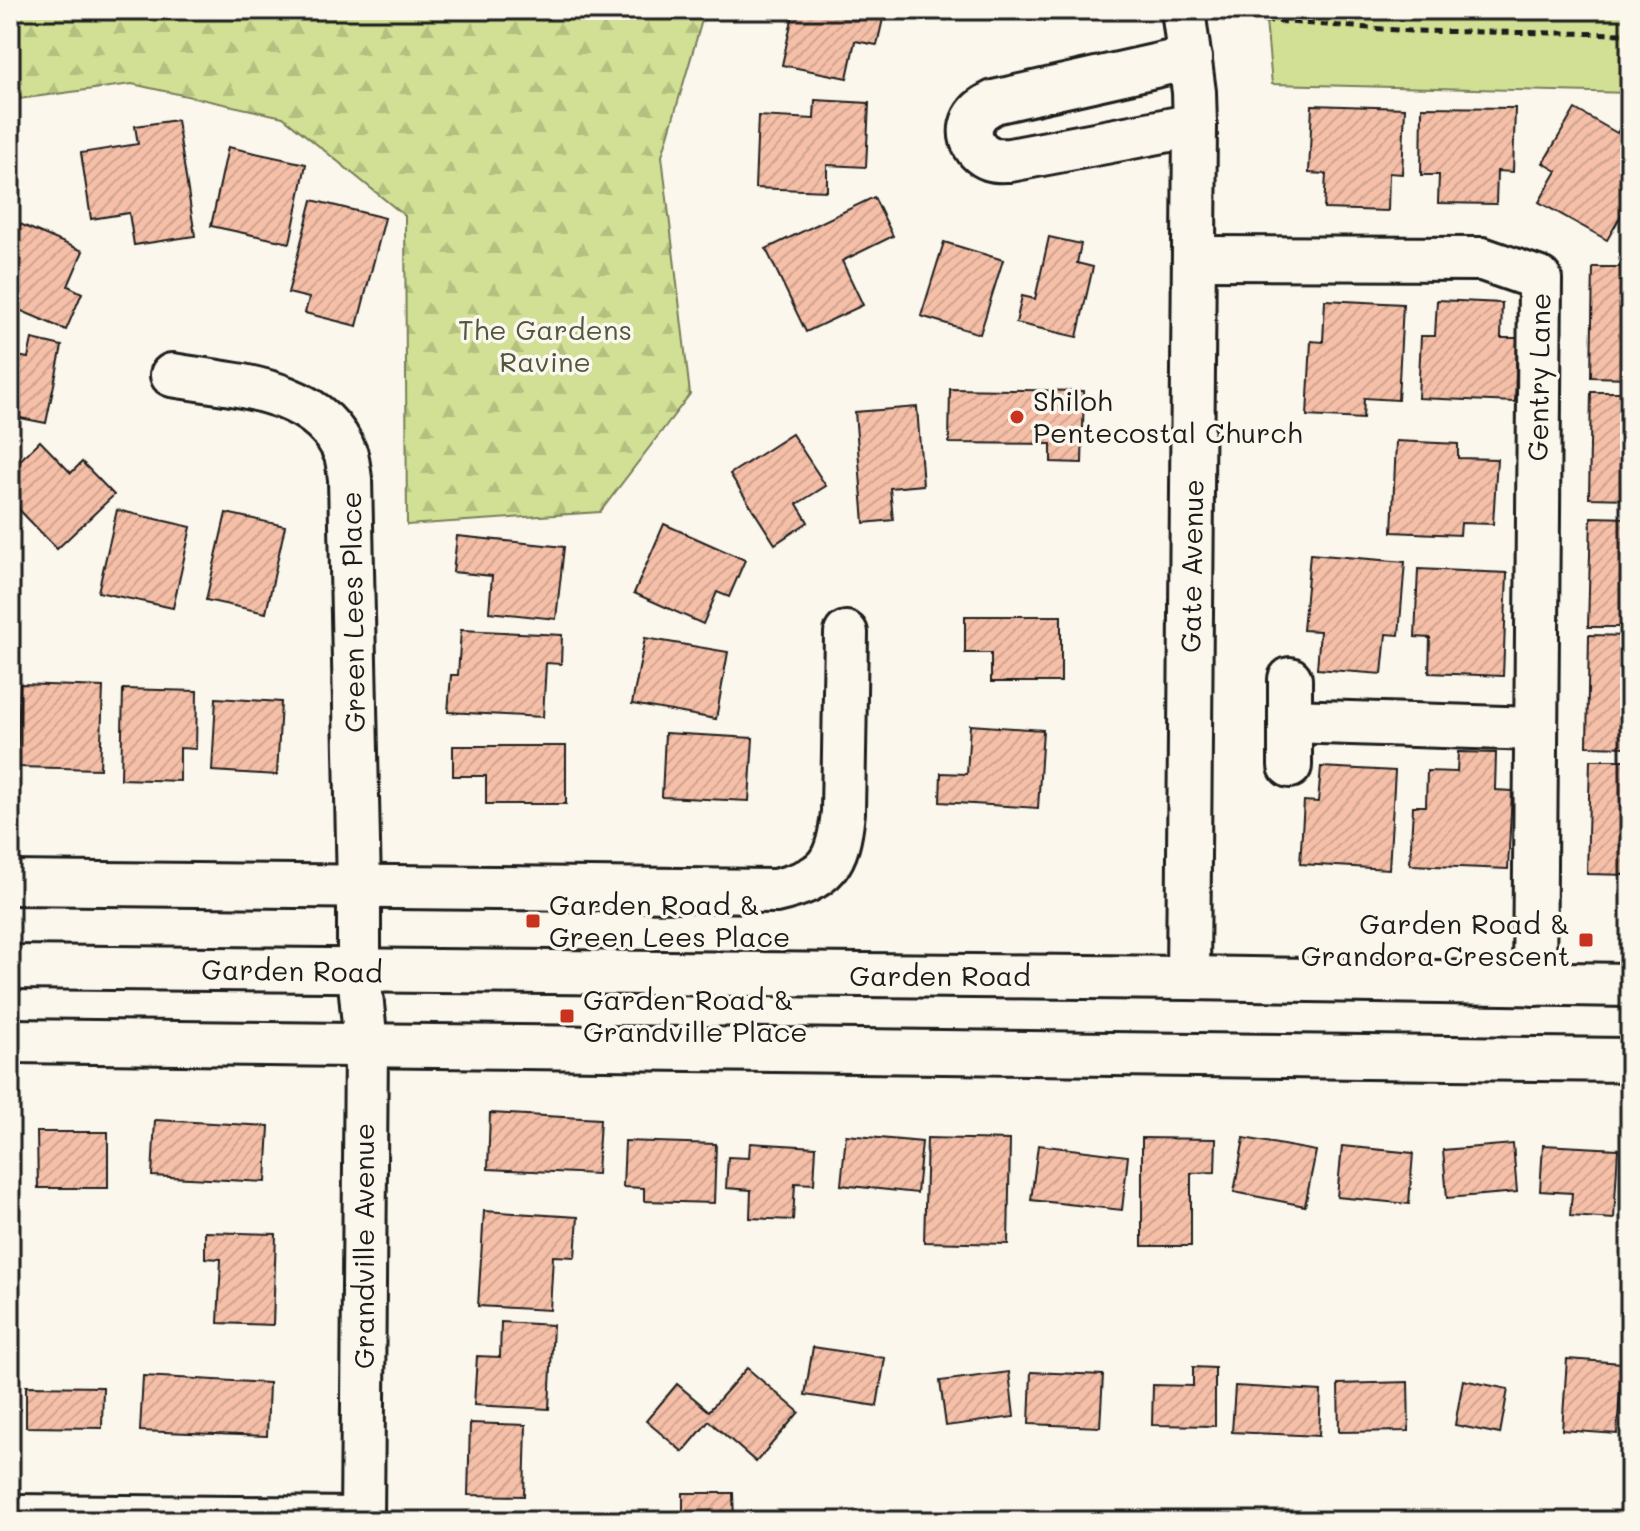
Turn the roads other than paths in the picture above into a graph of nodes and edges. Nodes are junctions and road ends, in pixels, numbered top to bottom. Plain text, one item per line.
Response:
1 (1186, 29) edge
2 (1195, 125) junction
3 (1195, 258) junction
4 (172, 375) dead end
5 (846, 633) dead end
6 (1290, 679) dead end
7 (1290, 721) junction
8 (1536, 729) junction
9 (1290, 766) dead end
10 (10, 883) edge
11 (359, 887) junction
12 (10, 967) edge
13 (359, 972) junction
14 (1188, 978) junction
15 (1534, 984) junction
16 (1630, 985) edge
17 (10, 1041) edge
18 (366, 1046) junction
19 (1630, 1060) edge
20 (10, 1516) edge
21 (362, 1520) edge

1 - 2 street, Gate Avenue
1 - 2 street
2 - 3 street, Gate Avenue
3 - 8 street, Gentry Lane
3 - 14 street, Gate Avenue
4 - 11 street, Green Lees Place
5 - 11 street
6 - 7 street
7 - 8 street
7 - 9 street
8 - 15 street, Gentry Lane
10 - 11 street
11 - 13 street, Green Lees Place
12 - 13 street, Garden Road
13 - 14 street, Garden Road
13 - 18 street, Grandville Avenue
14 - 15 street, Garden Road
15 - 16 street, Garden Road
17 - 18 street
18 - 19 street
18 - 21 street, Grandville Avenue
20 - 21 street

